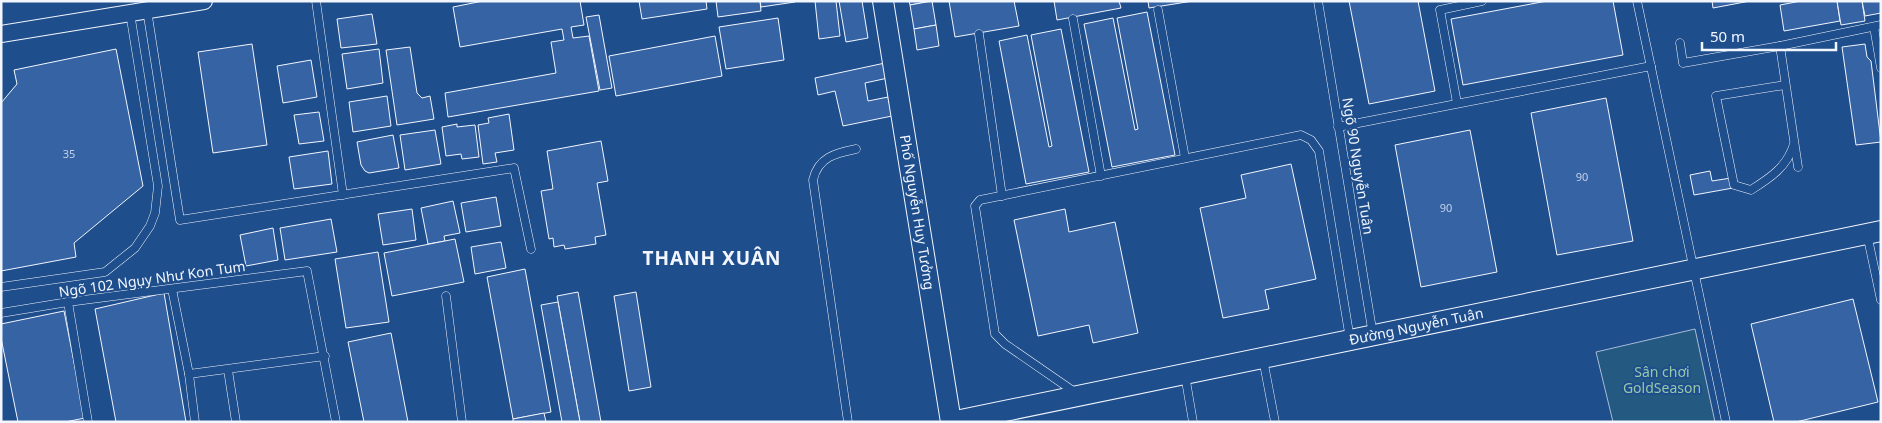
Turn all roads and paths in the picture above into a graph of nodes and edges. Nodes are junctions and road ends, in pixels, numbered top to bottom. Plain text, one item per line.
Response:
1 (204, 1) edge
2 (316, 1) edge
3 (883, 1) edge
4 (1318, 1) edge
5 (1438, 1) edge
6 (1482, 1) edge
7 (1637, 1) edge
8 (147, 10) junction
9 (1158, 10) dead end
10 (1440, 10) junction
11 (130, 13) junction
12 (1073, 19) dead end
13 (1877, 26) edge
14 (1, 34) edge
15 (979, 34) dead end
16 (1680, 43) dead end
17 (1780, 46) junction
18 (1651, 66) junction
19 (1881, 68) edge
20 (1785, 85) junction
21 (1457, 103) junction
22 (1338, 127) junction
23 (1794, 144) junction
24 (856, 149) dead end
25 (1185, 158) junction
26 (1798, 168) dead end
27 (1101, 176) junction
28 (343, 195) junction
29 (1002, 196) junction
30 (1874, 232) edge
31 (531, 249) dead end
32 (1694, 269) junction
33 (1, 287) edge
34 (172, 289) junction
35 (446, 296) dead end
36 (1881, 300) edge
37 (68, 302) junction
38 (1, 313) edge
39 (1374, 335) junction
40 (1350, 340) junction
41 (325, 356) junction
42 (1263, 358) junction
43 (228, 370) junction
44 (189, 374) junction
45 (1184, 374) junction
46 (1079, 395) junction
47 (88, 422) edge
48 (195, 422) edge
49 (236, 422) edge
50 (336, 422) edge
51 (462, 422) edge
52 (848, 422) edge
53 (951, 422) edge
54 (1193, 422) edge
55 (1275, 422) edge
56 (1726, 422) edge

1 - 8 street
2 - 28 lane
3 - 53 street, Phố Nguyễn Huy Tưởng
4 - 22 lane, Ngõ 90 Nguyễn Tuân
5 - 10 lane
6 - 10 lane
7 - 18 lane
8 - 11 street
8 - 28 lane
9 - 25 lane
10 - 21 lane
11 - 14 street
11 - 33 lane
12 - 27 lane
13 - 17 lane
13 - 19 lane
15 - 29 lane
16 - 17 lane
17 - 20 lane
18 - 21 lane
18 - 32 lane
20 - 23 lane
20 - 23 lane
21 - 22 lane
22 - 39 lane, Ngõ 90 Nguyễn Tuân
23 - 26 lane
24 - 52 lane
25 - 27 lane
25 - 40 lane
27 - 29 lane
28 - 31 lane
29 - 46 lane
30 - 32 street, Đường Nguyễn Tuân
30 - 36 lane
32 - 39 street, Đường Nguyễn Tuân
32 - 56 lane
34 - 37 lane, Ngõ 102 Ngụy Như Kon Tum
34 - 41 lane, Ngõ 102 Ngụy Như Kon Tum
34 - 44 lane
35 - 51 lane
37 - 38 lane, Ngõ 102 Ngụy Như Kon Tum
37 - 47 lane
39 - 40 street, Đường Nguyễn Tuân
40 - 42 street, Đường Nguyễn Tuân
41 - 43 lane
41 - 50 lane
42 - 45 street, Đường Nguyễn Tuân
42 - 55 lane
43 - 44 lane
43 - 49 lane
44 - 48 lane
45 - 46 street, Đường Nguyễn Tuân
45 - 54 lane
46 - 53 street, Đường Nguyễn Tuân

